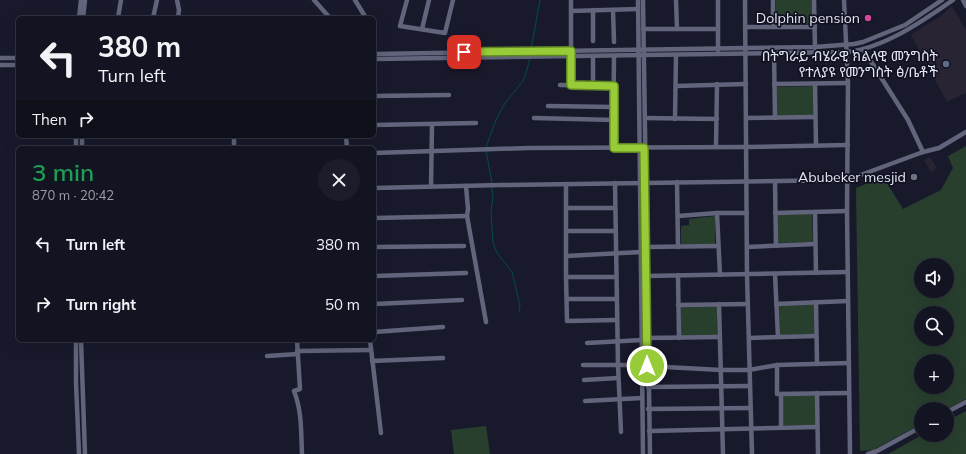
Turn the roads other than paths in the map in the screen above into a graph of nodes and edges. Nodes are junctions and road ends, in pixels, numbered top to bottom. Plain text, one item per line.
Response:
1 (81, 0) edge
2 (85, 0) edge
3 (121, 0) edge
4 (156, 0) edge
5 (177, 0) edge
6 (314, 0) edge
7 (355, 0) edge
8 (407, 0) edge
9 (429, 0) edge
10 (454, 0) edge
11 (571, 0) edge
12 (638, 0) edge
13 (643, 0) edge
14 (676, 0) edge
15 (718, 0) edge
16 (745, 0) edge
17 (773, 0) edge
18 (814, 0) edge
19 (844, 0) edge
20 (942, 0) edge
21 (954, 0) edge
22 (963, 0) edge
23 (966, 6) edge
24 (638, 9) junction
25 (571, 10) junction
26 (593, 10) junction
27 (613, 10) junction
28 (79, 16) edge
29 (83, 16) edge
30 (118, 16) edge
31 (153, 16) edge
32 (178, 16) edge
33 (328, 16) edge
34 (365, 16) edge
35 (914, 20) junction
36 (917, 25) junction
37 (745, 27) junction
38 (773, 27) junction
39 (815, 27) junction
40 (422, 29) junction
41 (643, 29) junction
42 (677, 29) junction
43 (718, 29) junction
44 (593, 41) dead end
45 (614, 42) dead end
46 (846, 45) junction
47 (815, 47) junction
48 (718, 48) junction
49 (745, 48) junction
50 (644, 49) junction
51 (863, 49) junction
52 (638, 50) junction
53 (571, 51) junction
54 (815, 52) junction
55 (847, 52) junction
56 (774, 53) junction
57 (376, 54) edge
58 (718, 54) junction
59 (745, 54) junction
60 (644, 55) junction
61 (676, 55) junction
62 (593, 56) junction
63 (614, 56) junction
64 (638, 56) junction
65 (571, 57) junction
66 (0, 58) edge
67 (16, 58) edge
68 (376, 59) edge
69 (0, 65) edge
70 (16, 65) edge
71 (848, 83) junction
72 (717, 84) junction
73 (746, 84) junction
74 (774, 84) junction
75 (815, 84) junction
76 (560, 85) dead end
77 (571, 85) junction
78 (593, 86) junction
79 (614, 86) junction
80 (676, 86) junction
81 (449, 95) dead end
82 (376, 96) edge
83 (548, 106) dead end
84 (614, 107) junction
85 (816, 117) junction
86 (534, 118) dead end
87 (645, 118) junction
88 (746, 118) junction
89 (775, 118) junction
90 (675, 119) junction
91 (717, 119) junction
92 (614, 120) junction
93 (476, 123) dead end
94 (376, 125) edge
95 (432, 125) junction
96 (966, 132) edge
97 (848, 145) junction
98 (716, 146) junction
99 (816, 146) junction
100 (746, 147) junction
101 (614, 148) junction
102 (642, 148) junction
103 (431, 151) junction
104 (923, 152) junction
105 (376, 153) edge
106 (847, 180) junction
107 (775, 181) junction
108 (677, 182) junction
109 (746, 182) junction
110 (615, 183) junction
111 (642, 183) junction
112 (566, 184) junction
113 (431, 186) junction
114 (466, 186) junction
115 (376, 188) edge
116 (566, 208) junction
117 (615, 208) junction
118 (847, 211) junction
119 (814, 212) junction
120 (717, 213) junction
121 (747, 213) junction
122 (775, 213) junction
123 (467, 216) junction
124 (678, 216) junction
125 (376, 218) edge
126 (566, 231) junction
127 (615, 232) junction
128 (815, 244) junction
129 (464, 246) dead end
130 (718, 246) junction
131 (776, 246) junction
132 (376, 247) edge
133 (646, 247) junction
134 (678, 247) junction
135 (747, 247) junction
136 (640, 252) junction
137 (616, 253) junction
138 (566, 256) junction
139 (848, 272) junction
140 (466, 273) dead end
141 (816, 273) junction
142 (747, 274) junction
143 (775, 274) junction
144 (678, 275) junction
145 (720, 275) junction
146 (376, 276) edge
147 (646, 276) junction
148 (566, 277) junction
149 (616, 277) junction
150 (567, 299) junction
151 (616, 299) junction
152 (462, 300) dead end
153 (848, 301) junction
154 (816, 302) junction
155 (376, 304) edge
156 (719, 304) junction
157 (748, 304) junction
158 (776, 304) junction
159 (678, 305) junction
160 (617, 320) junction
161 (486, 322) dead end
162 (443, 327) dead end
163 (376, 332) edge
164 (816, 336) junction
165 (778, 337) junction
166 (647, 338) junction
167 (679, 338) junction
168 (719, 338) junction
169 (749, 338) junction
170 (642, 340) junction
171 (76, 342) edge
172 (81, 342) edge
173 (297, 342) edge
174 (370, 342) edge
175 (617, 342) junction
176 (587, 343) dead end
177 (371, 350) junction
178 (297, 353) junction
179 (267, 356) dead end
180 (442, 358) dead end
181 (372, 361) junction
182 (849, 363) junction
183 (817, 364) junction
184 (583, 365) dead end
185 (618, 365) junction
186 (645, 365) junction
187 (777, 365) junction
188 (721, 370) junction
189 (750, 370) junction
190 (618, 378) junction
191 (584, 380) dead end
192 (722, 386) junction
193 (750, 386) junction
194 (648, 387) junction
195 (817, 393) junction
196 (849, 393) junction
197 (781, 394) junction
198 (642, 398) junction
199 (620, 399) junction
200 (585, 401) dead end
201 (966, 402) edge
202 (722, 408) junction
203 (750, 408) junction
204 (954, 408) edge
205 (648, 409) junction
206 (817, 427) junction
207 (781, 428) junction
208 (722, 429) junction
209 (751, 429) junction
210 (649, 431) junction
211 (914, 431) edge
212 (622, 432) dead end
213 (381, 433) dead end
214 (79, 454) edge
215 (85, 454) edge
216 (302, 454) edge
217 (643, 454) edge
218 (650, 454) edge
219 (723, 454) edge
220 (752, 454) edge
221 (818, 454) edge
222 (850, 454) edge
223 (868, 454) edge

1 - 28 street
2 - 29 street
3 - 30 street
4 - 31 street
5 - 32 street
6 - 33 street
7 - 34 street
8 - 40 street
9 - 40 street
10 - 40 street
11 - 25 street
12 - 24 street
13 - 41 street
14 - 42 street
15 - 43 street
16 - 37 street
17 - 38 street
18 - 39 street
19 - 46 street
20 - 35 street
21 - 36 street
22 - 23 street
24 - 27 street
24 - 52 street
25 - 26 street
25 - 53 street
26 - 27 street
26 - 44 street
27 - 45 street
35 - 36 street
35 - 46 street
36 - 51 street
37 - 38 street
37 - 49 street
38 - 39 street
39 - 47 street
41 - 42 street
41 - 50 street
42 - 43 street
43 - 48 street
46 - 47 street
46 - 55 street
47 - 49 street
47 - 54 street
48 - 49 street
48 - 50 street
48 - 58 street
49 - 59 street
50 - 52 street
50 - 60 street
51 - 55 street
51 - 104 street
52 - 53 street
52 - 64 street
53 - 57 street
53 - 65 street
54 - 55 street
54 - 56 street
55 - 71 street
56 - 59 street
56 - 74 street
58 - 59 street
58 - 61 street
59 - 73 street
60 - 61 street
60 - 64 street
60 - 87 street
61 - 80 street
62 - 63 street
62 - 65 street
62 - 78 street
63 - 64 street
63 - 79 street
64 - 102 street
65 - 68 street
65 - 77 street
66 - 67 street
69 - 70 street
71 - 75 street
71 - 97 street
72 - 73 street
72 - 80 street
72 - 91 street
73 - 88 street
74 - 75 street
74 - 89 street
75 - 85 street
76 - 77 street
77 - 78 street
78 - 79 street
79 - 84 street
80 - 90 street
81 - 82 street
83 - 84 street
84 - 92 street
85 - 89 street
85 - 99 street
86 - 92 street
87 - 90 street
87 - 102 street
88 - 89 street
88 - 100 street
90 - 91 street
91 - 98 street
92 - 101 street
93 - 95 street
94 - 95 street
95 - 103 street
96 - 104 street
97 - 99 street
97 - 106 street
98 - 100 street
98 - 102 street
99 - 100 street
100 - 109 street
101 - 102 street
101 - 103 street
102 - 111 street
103 - 105 street
103 - 113 street
104 - 106 street
106 - 107 street
106 - 118 street
107 - 109 street
107 - 122 street
108 - 109 street
108 - 111 street
108 - 124 street
109 - 121 street
110 - 111 street
110 - 112 street
110 - 117 street
111 - 133 street
111 - 136 street
112 - 114 street
112 - 116 street
113 - 114 street
113 - 115 street
114 - 123 street
116 - 117 street
116 - 126 street
117 - 127 street
118 - 119 street
118 - 139 street
119 - 122 street
119 - 128 street
120 - 121 street
120 - 124 street
120 - 130 street
121 - 135 street
122 - 131 street
123 - 125 street
123 - 161 street
124 - 134 street
126 - 127 street
126 - 138 street
127 - 137 street
128 - 131 street
128 - 141 street
129 - 132 street
130 - 134 street
130 - 145 street
131 - 135 street
133 - 134 street
133 - 147 street
135 - 142 street
136 - 137 street
136 - 170 street
137 - 138 street
137 - 149 street
138 - 148 street
139 - 141 street
139 - 153 street
140 - 146 street
141 - 143 street
142 - 143 street
142 - 145 street
142 - 157 street
143 - 158 street
144 - 145 street
144 - 147 street
144 - 159 street
147 - 166 street
148 - 149 street
148 - 150 street
149 - 151 street
150 - 151 street
150 - 160 street
151 - 160 street
152 - 155 street
153 - 154 street
153 - 182 street
154 - 158 street
154 - 164 street
156 - 157 street
156 - 159 street
156 - 168 street
157 - 169 street
158 - 165 street
159 - 167 street
160 - 175 street
162 - 163 street
164 - 165 street
164 - 183 street
165 - 169 street
166 - 167 street
166 - 186 street
167 - 168 street
168 - 188 street
169 - 189 street
170 - 175 street
170 - 186 street
171 - 214 street
172 - 215 street
173 - 178 street
174 - 177 street
175 - 176 street
175 - 185 street
177 - 178 street
177 - 181 street
178 - 179 street
178 - 216 street
180 - 181 street
181 - 213 street
182 - 183 street
182 - 196 street
183 - 187 street
184 - 185 street
185 - 186 street
185 - 190 street
186 - 188 street
186 - 194 street
186 - 198 street
187 - 189 street
187 - 197 street
188 - 189 street
188 - 192 street
189 - 193 street
190 - 191 street
190 - 199 street
192 - 193 street
192 - 194 street
192 - 202 street
193 - 203 street
194 - 205 street
195 - 196 street
195 - 197 street
195 - 206 street
196 - 222 street
197 - 207 street
198 - 199 street
198 - 217 street
199 - 200 street
199 - 212 street
201 - 204 street
202 - 203 street
202 - 205 street
202 - 208 street
203 - 209 street
205 - 210 street
206 - 207 street
206 - 221 street
207 - 209 street
208 - 209 street
208 - 210 street
208 - 219 street
209 - 220 street
210 - 218 street
211 - 223 street

